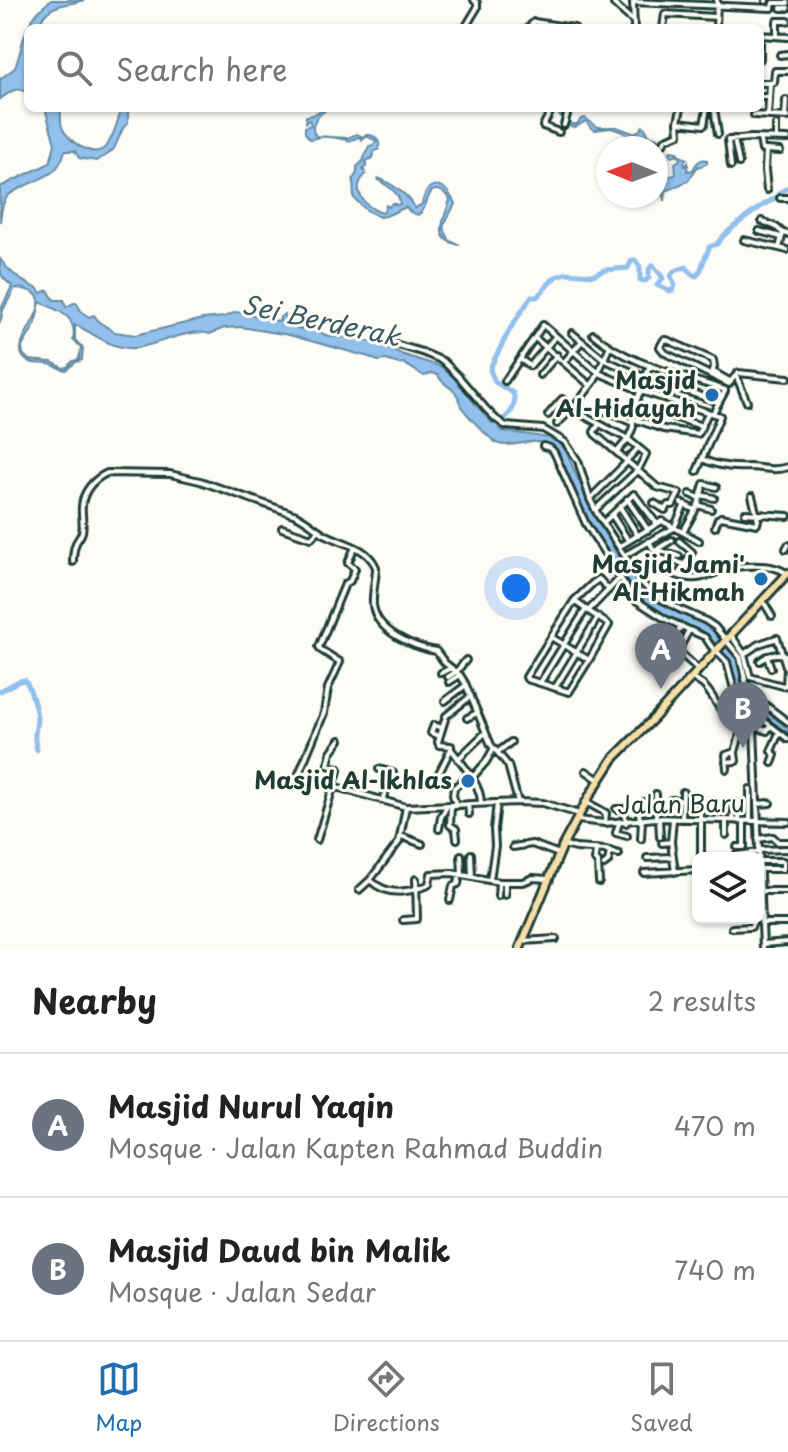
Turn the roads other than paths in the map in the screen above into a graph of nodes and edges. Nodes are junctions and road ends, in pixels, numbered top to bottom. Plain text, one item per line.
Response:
1 (474, 0) edge
2 (633, 1) edge
3 (641, 1) edge
4 (716, 2) edge
5 (614, 4) dead end
6 (702, 4) junction
7 (788, 6) edge
8 (781, 8) dead end
9 (702, 16) junction
10 (716, 17) junction
11 (633, 21) junction
12 (788, 21) edge
13 (468, 24) edge
14 (633, 24) edge
15 (664, 24) edge
16 (716, 24) edge
17 (764, 35) edge
18 (775, 36) junction
19 (788, 37) edge
20 (788, 54) edge
21 (780, 55) dead end
22 (788, 71) edge
23 (764, 83) edge
24 (770, 83) junction
25 (764, 97) edge
26 (769, 97) junction
27 (786, 100) dead end
28 (550, 112) edge
29 (568, 112) edge
30 (680, 112) edge
31 (706, 112) edge
32 (715, 112) edge
33 (754, 115) dead end
34 (768, 116) junction
35 (786, 117) edge
36 (678, 122) junction
37 (564, 125) dead end
38 (776, 125) dead end
39 (717, 131) dead end
40 (559, 132) dead end
41 (668, 139) edge
42 (734, 139) junction
43 (760, 139) junction
44 (776, 139) junction
45 (788, 139) edge
46 (766, 150) junction
47 (780, 151) dead end
48 (739, 163) dead end
49 (731, 166) dead end
50 (767, 190) dead end
51 (780, 198) dead end
52 (788, 198) edge
53 (762, 221) dead end
54 (759, 231) dead end
55 (784, 234) edge
56 (744, 240) dead end
57 (779, 248) junction
58 (787, 250) edge
59 (572, 333) dead end
60 (593, 334) dead end
61 (555, 337) junction
62 (535, 338) junction
63 (582, 341) junction
64 (391, 343) dead end
65 (547, 347) junction
66 (609, 348) junction
67 (572, 351) junction
68 (557, 355) junction
69 (520, 359) junction
70 (605, 360) junction
71 (564, 362) junction
72 (650, 365) junction
73 (599, 373) junction
74 (540, 375) dead end
75 (714, 375) junction
76 (735, 375) junction
77 (646, 378) junction
78 (788, 378) edge
79 (505, 381) dead end
80 (730, 383) junction
81 (590, 385) junction
82 (725, 390) junction
83 (641, 391) junction
84 (747, 402) dead end
85 (718, 404) junction
86 (635, 405) junction
87 (573, 407) junction
88 (600, 409) dead end
89 (710, 413) junction
90 (548, 415) dead end
91 (667, 416) junction
92 (720, 416) junction
93 (633, 421) junction
94 (557, 424) dead end
95 (599, 424) junction
96 (703, 426) junction
97 (664, 429) junction
98 (628, 439) junction
99 (543, 446) dead end
100 (638, 448) junction
101 (617, 452) junction
102 (702, 459) junction
103 (627, 461) junction
104 (788, 467) edge
105 (638, 470) junction
106 (697, 471) dead end
107 (716, 487) dead end
108 (690, 494) dead end
109 (700, 496) junction
110 (752, 496) dead end
111 (714, 498) dead end
112 (590, 499) junction
113 (627, 499) junction
114 (654, 503) dead end
115 (620, 507) junction
116 (696, 507) junction
117 (711, 509) dead end
118 (595, 510) junction
119 (745, 513) dead end
120 (756, 513) junction
121 (612, 515) junction
122 (788, 516) edge
123 (603, 523) junction
124 (657, 524) junction
125 (715, 527) dead end
126 (282, 528) dead end
127 (674, 528) junction
128 (319, 530) junction
129 (648, 530) junction
130 (683, 532) junction
131 (638, 536) junction
132 (672, 540) dead end
133 (628, 541) junction
134 (649, 541) junction
135 (679, 541) dead end
136 (699, 541) dead end
137 (620, 546) junction
138 (355, 547) junction
139 (657, 549) junction
140 (625, 555) junction
141 (679, 556) dead end
142 (674, 560) dead end
143 (73, 562) dead end
144 (685, 565) junction
145 (636, 572) junction
146 (788, 573) edge
147 (678, 575) junction
148 (620, 578) junction
149 (609, 590) junction
150 (763, 600) junction
151 (574, 601) junction
152 (587, 610) junction
153 (772, 616) dead end
154 (598, 617) junction
155 (681, 627) junction
156 (689, 630) junction
157 (551, 637) junction
158 (727, 639) junction
159 (564, 645) junction
160 (717, 649) junction
161 (576, 653) junction
162 (744, 654) junction
163 (786, 655) edge
164 (767, 656) junction
165 (466, 660) dead end
166 (589, 660) junction
167 (657, 661) dead end
168 (760, 661) dead end
169 (771, 668) dead end
170 (698, 669) junction
171 (456, 671) junction
172 (441, 673) dead end
173 (691, 677) junction
174 (448, 680) dead end
175 (540, 683) junction
176 (466, 685) junction
177 (555, 688) junction
178 (471, 696) junction
179 (445, 701) dead end
180 (477, 713) junction
181 (467, 718) dead end
182 (788, 722) edge
183 (743, 724) junction
184 (771, 725) junction
185 (753, 727) junction
186 (442, 728) junction
187 (485, 733) junction
188 (779, 733) junction
189 (439, 736) junction
190 (788, 739) edge
191 (340, 740) dead end
192 (511, 742) dead end
193 (451, 749) junction
194 (754, 749) junction
195 (496, 750) junction
196 (762, 750) dead end
197 (458, 759) junction
198 (772, 763) dead end
199 (379, 769) dead end
200 (727, 769) dead end
201 (586, 771) dead end
202 (468, 773) junction
203 (438, 775) dead end
204 (472, 778) junction
205 (599, 780) junction
206 (333, 787) junction
207 (750, 789) dead end
208 (683, 792) dead end
209 (656, 794) dead end
210 (383, 799) junction
211 (671, 800) dead end
212 (682, 800) junction
213 (518, 802) junction
214 (586, 802) junction
215 (644, 802) dead end
216 (481, 803) junction
217 (497, 803) junction
218 (770, 803) dead end
219 (468, 804) junction
220 (757, 804) junction
221 (700, 805) dead end
222 (737, 805) dead end
223 (451, 806) junction
224 (406, 807) junction
225 (616, 809) dead end
226 (469, 814) dead end
227 (577, 817) junction
228 (657, 818) junction
229 (673, 819) junction
230 (682, 819) junction
231 (700, 819) junction
232 (641, 820) junction
233 (726, 820) junction
234 (738, 821) junction
235 (750, 821) junction
236 (628, 822) junction
237 (758, 822) junction
238 (788, 822) edge
239 (605, 823) junction
240 (619, 823) junction
241 (439, 829) dead end
242 (726, 835) dead end
243 (401, 836) junction
244 (627, 836) dead end
245 (457, 839) dead end
246 (641, 839) dead end
247 (758, 839) junction
248 (317, 840) dead end
249 (671, 842) junction
250 (788, 842) edge
251 (422, 844) dead end
252 (563, 845) junction
253 (513, 847) dead end
254 (737, 847) dead end
255 (596, 849) junction
256 (788, 849) edge
257 (610, 851) junction
258 (758, 851) junction
259 (701, 852) edge
260 (752, 852) edge
261 (471, 854) dead end
262 (559, 854) junction
263 (619, 854) dead end
264 (461, 855) dead end
265 (672, 857) junction
266 (647, 858) dead end
267 (764, 861) edge
268 (604, 865) dead end
269 (764, 869) edge
270 (692, 871) edge
271 (675, 872) junction
272 (644, 873) dead end
273 (465, 875) junction
274 (416, 879) dead end
275 (549, 879) junction
276 (370, 880) junction
277 (490, 880) junction
278 (502, 882) junction
279 (599, 882) dead end
280 (469, 883) dead end
281 (416, 889) junction
282 (359, 890) dead end
283 (764, 891) edge
284 (788, 891) edge
285 (505, 895) dead end
286 (498, 896) dead end
287 (450, 900) dead end
288 (403, 920) dead end
289 (764, 921) edge
290 (788, 923) edge
291 (752, 924) edge
292 (761, 924) edge
293 (732, 928) dead end
294 (556, 939) dead end
295 (788, 942) edge
296 (521, 944) edge
297 (763, 946) edge

1 - 13 street
2 - 3 street
2 - 11 street
3 - 6 street
4 - 6 street
4 - 7 street
4 - 10 street
5 - 11 street
6 - 9 street
7 - 8 street
9 - 10 street
9 - 15 street
10 - 16 street
11 - 14 street
12 - 18 street
17 - 18 street
18 - 19 street
20 - 21 street
22 - 24 street
23 - 24 street
24 - 26 street
25 - 26 street
26 - 34 street
27 - 35 street
28 - 40 street
29 - 37 street
30 - 36 street
31 - 36 street
32 - 39 street
33 - 34 street
34 - 35 street
36 - 41 street
38 - 44 street
42 - 43 street
42 - 48 street
42 - 49 street
43 - 44 street
43 - 46 street
44 - 45 street
46 - 47 street
46 - 50 street
51 - 52 street
53 - 55 street
54 - 55 street
55 - 57 street
56 - 57 street
57 - 58 street
59 - 63 street
60 - 66 street
61 - 62 street
61 - 65 street
61 - 67 street
62 - 65 street
62 - 69 street
63 - 67 street
63 - 70 street
64 - 112 street
65 - 68 street
65 - 69 street
66 - 70 street
66 - 72 street
67 - 71 street
67 - 73 street
68 - 71 street
68 - 74 street
69 - 79 street
70 - 73 street
70 - 77 street
71 - 81 street
72 - 77 street
72 - 82 street
73 - 81 street
73 - 83 street
75 - 75 street
75 - 80 street
76 - 78 street
76 - 80 street
76 - 84 street
77 - 83 street
77 - 85 street
80 - 82 street
81 - 87 street
82 - 85 street
83 - 86 street
83 - 89 street
85 - 89 street
85 - 92 street
86 - 91 street
86 - 93 street
87 - 90 street
87 - 94 street
87 - 95 street
88 - 93 street
89 - 92 street
89 - 96 street
91 - 96 street
91 - 97 street
92 - 102 street
93 - 97 street
93 - 98 street
95 - 98 street
95 - 101 street
96 - 97 street
98 - 100 street
98 - 101 street
99 - 148 street
100 - 103 street
100 - 105 street
101 - 103 street
102 - 104 street
102 - 106 street
103 - 105 street
103 - 112 street
105 - 114 street
105 - 118 street
107 - 109 street
108 - 109 street
109 - 111 street
109 - 116 street
110 - 120 street
112 - 118 street
113 - 115 street
113 - 124 street
113 - 129 street
115 - 121 street
115 - 131 street
116 - 117 street
116 - 127 street
116 - 130 street
118 - 123 street
119 - 120 street
120 - 122 street
120 - 125 street
121 - 123 street
121 - 133 street
123 - 137 street
124 - 127 street
124 - 129 street
126 - 128 street
127 - 130 street
127 - 134 street
128 - 138 street
128 - 143 street
129 - 131 street
130 - 136 street
131 - 133 street
132 - 139 street
133 - 137 street
134 - 139 street
134 - 140 street
135 - 144 street
137 - 140 street
138 - 171 street
138 - 206 street
139 - 141 street
140 - 145 street
142 - 144 street
144 - 147 street
145 - 147 street
145 - 158 street
146 - 147 street
146 - 150 main road
148 - 149 street
148 - 155 street
149 - 151 street
149 - 152 street
150 - 153 street
150 - 158 main road
151 - 152 street
151 - 157 street
152 - 154 street
152 - 159 street
154 - 161 street
154 - 166 street
155 - 156 street
155 - 167 street
156 - 160 street
156 - 170 street
157 - 159 street
157 - 175 street
158 - 160 main road
158 - 162 street
158 - 182 street
159 - 161 street
159 - 175 street
160 - 170 main road
160 - 184 street
161 - 166 street
161 - 177 street
162 - 163 street
162 - 163 street
163 - 164 street
164 - 168 street
164 - 169 street
165 - 171 street
166 - 177 street
170 - 173 main road
171 - 172 street
171 - 174 street
171 - 176 street
173 - 183 street
173 - 205 main road
175 - 177 street
176 - 178 street
176 - 179 street
178 - 180 street
178 - 186 street
180 - 181 street
180 - 187 street
183 - 185 street
183 - 200 street
184 - 185 street
184 - 188 street
185 - 194 street
186 - 189 street
186 - 189 street
187 - 195 street
187 - 197 street
188 - 190 street
188 - 198 street
189 - 193 street
191 - 206 street
192 - 195 street
193 - 197 street
193 - 203 street
194 - 196 street
194 - 220 street
195 - 204 street
195 - 213 street
197 - 202 street
199 - 210 street
201 - 205 street
202 - 204 street
202 - 223 street
204 - 216 street
205 - 214 main road
206 - 210 street
206 - 248 street
207 - 235 street
208 - 212 street
209 - 228 street
210 - 224 street
211 - 212 street
212 - 230 street
213 - 217 street, Jalan Baru
213 - 227 street, Jalan Baru
214 - 227 main road
214 - 239 street
215 - 232 street
216 - 217 street, Jalan Baru
216 - 219 street, Jalan Baru
217 - 277 street
218 - 220 street
219 - 223 street, Jalan Baru
219 - 226 street
220 - 237 street
221 - 231 street
222 - 234 street
223 - 224 street, Jalan Baru
223 - 241 street
223 - 245 street
224 - 243 street
225 - 236 street
227 - 239 street, Jalan Baru
227 - 252 main road
228 - 229 street, Jalan Baru
228 - 232 street, Jalan Baru
228 - 249 street
229 - 230 street, Jalan Baru
229 - 249 street
230 - 231 street, Jalan Baru
231 - 233 street, Jalan Baru
231 - 259 street
232 - 236 street, Jalan Baru
232 - 246 street
233 - 234 street, Jalan Baru
233 - 242 street
234 - 235 street, Jalan Baru
234 - 254 street
235 - 237 street, Jalan Baru
236 - 240 street, Jalan Baru
237 - 238 street, Jalan Baru
237 - 247 street
239 - 240 street, Jalan Baru
240 - 244 street
243 - 251 street
243 - 276 street
247 - 250 street
247 - 258 street
249 - 265 street
252 - 255 street
252 - 262 main road
253 - 262 street
255 - 257 street
255 - 279 street
256 - 258 street
257 - 263 street
257 - 268 street
258 - 260 street
261 - 273 street
262 - 275 main road
264 - 273 street
265 - 266 street
265 - 271 street
267 - 269 street
270 - 271 street
271 - 272 street
273 - 277 street
273 - 280 street
273 - 281 street
273 - 287 street
274 - 281 street
275 - 278 street
275 - 296 main road
276 - 281 street
276 - 282 street
277 - 278 street
278 - 285 street
278 - 286 street
281 - 288 street
283 - 284 street
289 - 290 street
291 - 293 street
292 - 297 street
294 - 296 street
295 - 297 street

